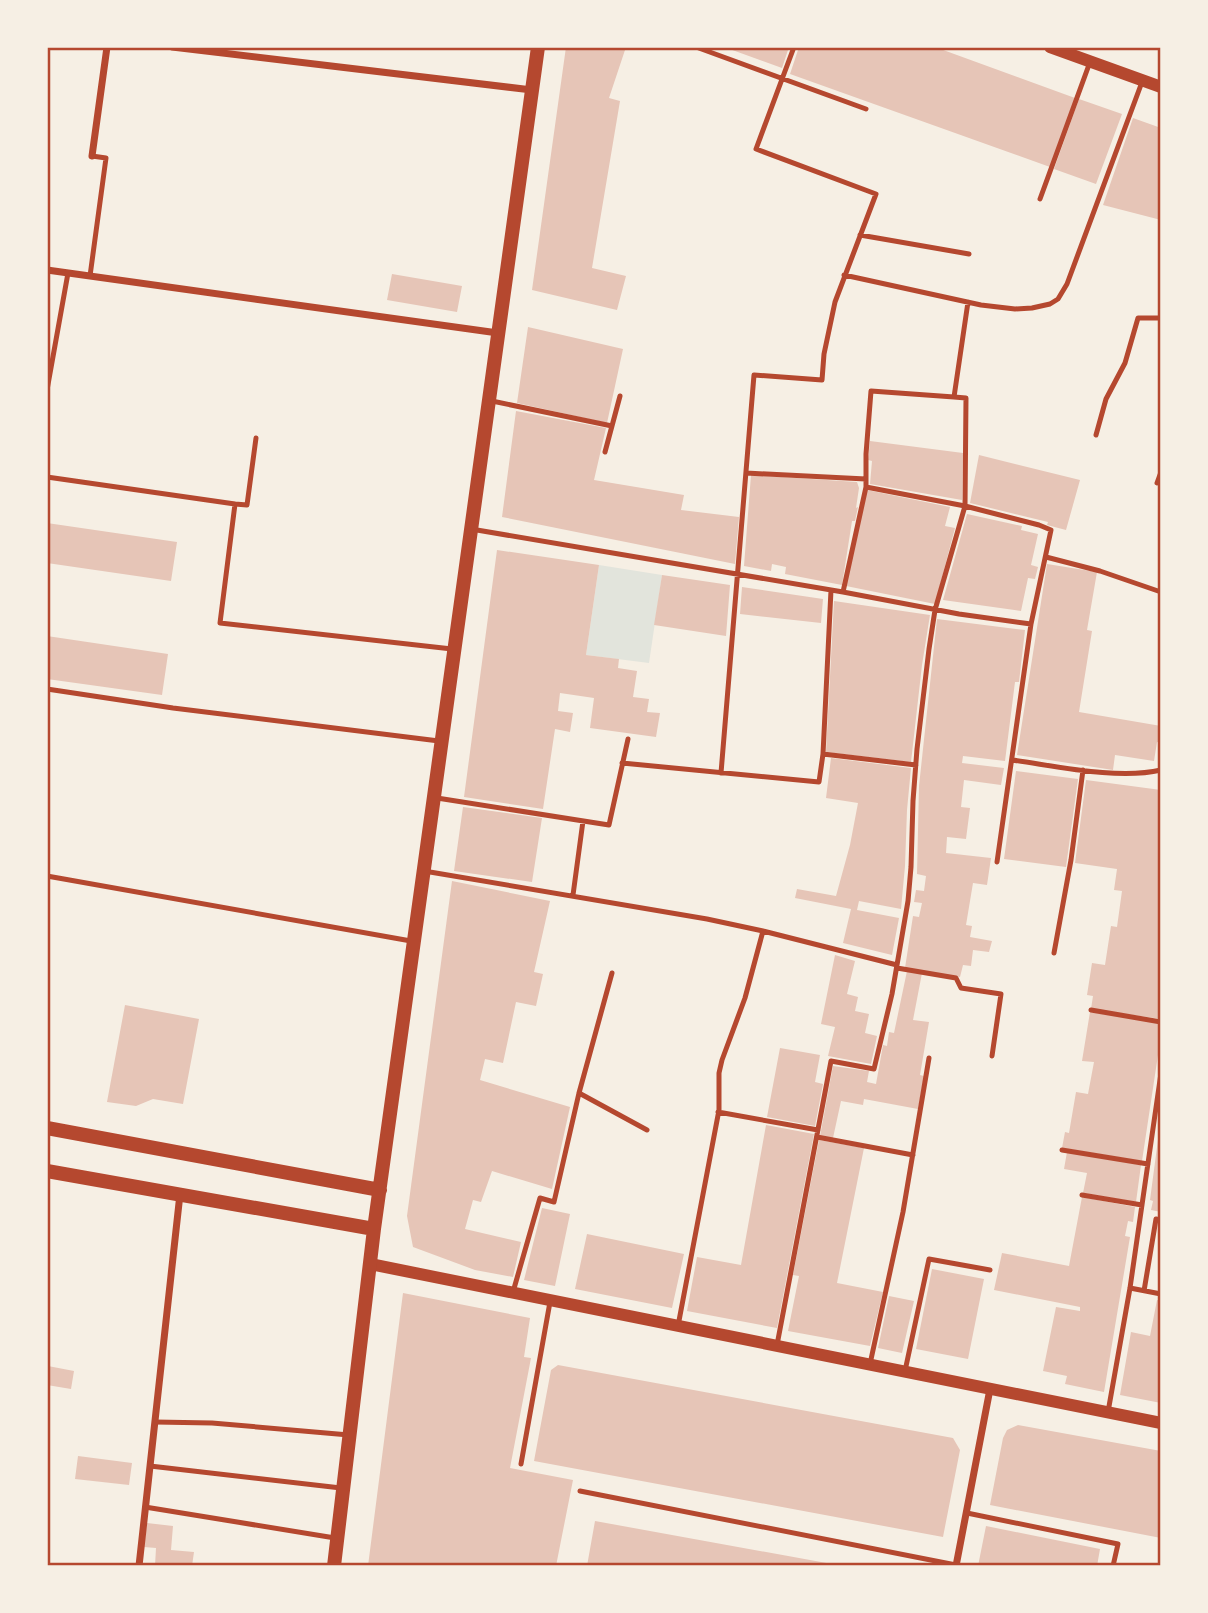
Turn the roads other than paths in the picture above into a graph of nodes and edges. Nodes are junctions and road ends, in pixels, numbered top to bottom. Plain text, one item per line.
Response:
1 (107, 47) edge
2 (172, 47) edge
3 (538, 47) edge
4 (696, 47) edge
5 (794, 47) edge
6 (1056, 48) edge
7 (1090, 62) junction
8 (782, 79) junction
9 (1142, 81) junction
10 (1161, 88) edge
11 (532, 90) junction
12 (866, 109) dead end
13 (92, 156) joint
14 (1040, 199) dead end
15 (860, 235) junction
16 (969, 254) dead end
17 (47, 270) edge
18 (68, 273) junction
19 (845, 275) junction
20 (90, 276) junction
21 (968, 302) junction
22 (1161, 318) edge
23 (499, 333) junction
24 (47, 390) edge
25 (620, 396) dead end
26 (954, 397) junction
27 (489, 401) junction
28 (612, 426) junction
29 (1096, 435) dead end
30 (256, 439) dead end
31 (605, 452) dead end
32 (746, 472) junction
33 (1161, 472) edge
34 (47, 477) edge
35 (866, 479) junction
36 (1157, 482) dead end
37 (866, 487) junction
38 (235, 504) junction
39 (965, 506) junction
40 (471, 529) junction
41 (1046, 557) junction
42 (738, 575) junction
43 (831, 590) junction
44 (843, 592) junction
45 (1161, 592) edge
46 (935, 610) junction
47 (1031, 624) junction
48 (455, 650) junction
49 (47, 689) edge
50 (628, 739) dead end
51 (442, 741) junction
52 (823, 754) junction
53 (1012, 760) junction
54 (622, 762) junction
55 (916, 765) junction
56 (1083, 770) junction
57 (1161, 770) edge
58 (721, 773) junction
59 (434, 797) junction
60 (583, 821) junction
61 (996, 862) dead end
62 (424, 871) junction
63 (47, 876) edge
64 (573, 895) junction
65 (763, 931) junction
66 (414, 942) junction
67 (1054, 953) dead end
68 (897, 966) junction
69 (612, 973) dead end
70 (1091, 1010) dead end
71 (1161, 1022) edge
72 (992, 1056) dead end
73 (929, 1058) dead end
74 (1161, 1073) edge
75 (579, 1093) junction
76 (718, 1112) junction
77 (47, 1128) edge
78 (648, 1130) dead end
79 (817, 1134) junction
80 (1062, 1150) dead end
81 (914, 1155) junction
82 (1148, 1164) junction
83 (47, 1171) edge
84 (380, 1190) junction
85 (180, 1194) junction
86 (1082, 1195) dead end
87 (1142, 1205) junction
88 (1161, 1220) edge
89 (374, 1229) junction
90 (370, 1264) junction
91 (990, 1270) dead end
92 (1130, 1288) junction
93 (1144, 1290) junction
94 (513, 1292) junction
95 (1161, 1294) edge
96 (551, 1300) junction
97 (678, 1326) junction
98 (777, 1346) junction
99 (870, 1365) junction
100 (905, 1371) junction
101 (990, 1389) junction
102 (1108, 1412) junction
103 (155, 1422) junction
104 (1161, 1423) edge
105 (349, 1435) junction
106 (521, 1464) dead end
107 (150, 1466) junction
108 (343, 1489) junction
109 (580, 1491) dead end
110 (145, 1507) junction
111 (967, 1513) junction
112 (337, 1538) junction
113 (139, 1566) edge
114 (334, 1566) edge
115 (956, 1566) edge
116 (1114, 1566) edge

1 - 13 street
2 - 11 street
3 - 11 main road
4 - 8 lane
5 - 8 lane
6 - 7 street
7 - 9 street
7 - 14 lane
8 - 12 lane
8 - 15 lane
9 - 10 street
9 - 21 lane
11 - 23 main road
13 - 20 lane
15 - 16 lane
15 - 19 lane
17 - 18 street
18 - 20 street
18 - 24 lane
19 - 21 lane
19 - 32 lane
20 - 23 street
21 - 26 lane
22 - 29 lane
23 - 27 main road
25 - 28 lane
26 - 35 lane
26 - 39 lane
27 - 28 lane
27 - 40 main road
28 - 31 lane
30 - 38 lane
32 - 35 lane
32 - 42 lane
33 - 36 lane
34 - 38 lane
35 - 37 lane
37 - 39 lane
37 - 44 lane
38 - 48 lane
39 - 41 lane
39 - 46 lane
40 - 42 lane
40 - 48 main road
41 - 45 lane
41 - 47 lane
42 - 43 lane
42 - 58 lane
43 - 44 lane
43 - 52 lane
44 - 46 lane
46 - 47 lane
46 - 55 lane
47 - 53 lane
48 - 51 main road
49 - 51 lane
50 - 54 lane
51 - 59 main road
52 - 55 lane
52 - 58 lane
53 - 56 lane
53 - 61 lane
54 - 58 lane
54 - 60 lane
55 - 68 lane
56 - 57 lane
56 - 67 lane
59 - 60 lane
59 - 62 main road
60 - 64 lane
62 - 64 lane
62 - 66 main road
63 - 66 lane
64 - 65 lane
65 - 68 lane
65 - 76 lane
66 - 84 main road
68 - 72 lane
68 - 79 lane
69 - 75 lane
70 - 71 lane
73 - 81 lane
74 - 82 lane
75 - 78 lane
75 - 94 lane
76 - 79 lane
76 - 97 lane
77 - 84 main road
79 - 81 lane
79 - 98 lane
80 - 82 lane
81 - 99 lane
82 - 87 lane
83 - 85 main road
84 - 89 main road
85 - 89 main road
85 - 103 street
86 - 87 lane
87 - 92 lane
88 - 93 lane
89 - 90 main road
90 - 94 street
90 - 105 main road
91 - 100 lane
92 - 93 lane
92 - 102 lane
93 - 95 lane
94 - 96 street
96 - 97 street
96 - 106 lane
97 - 98 street
98 - 99 street
99 - 100 street
100 - 101 street
101 - 102 street
101 - 111 street
102 - 104 street
103 - 105 lane
103 - 107 street
105 - 108 main road
107 - 108 lane
107 - 110 street
108 - 112 main road
109 - 115 lane
110 - 112 lane
110 - 113 street
111 - 115 street
111 - 116 lane
112 - 114 main road

